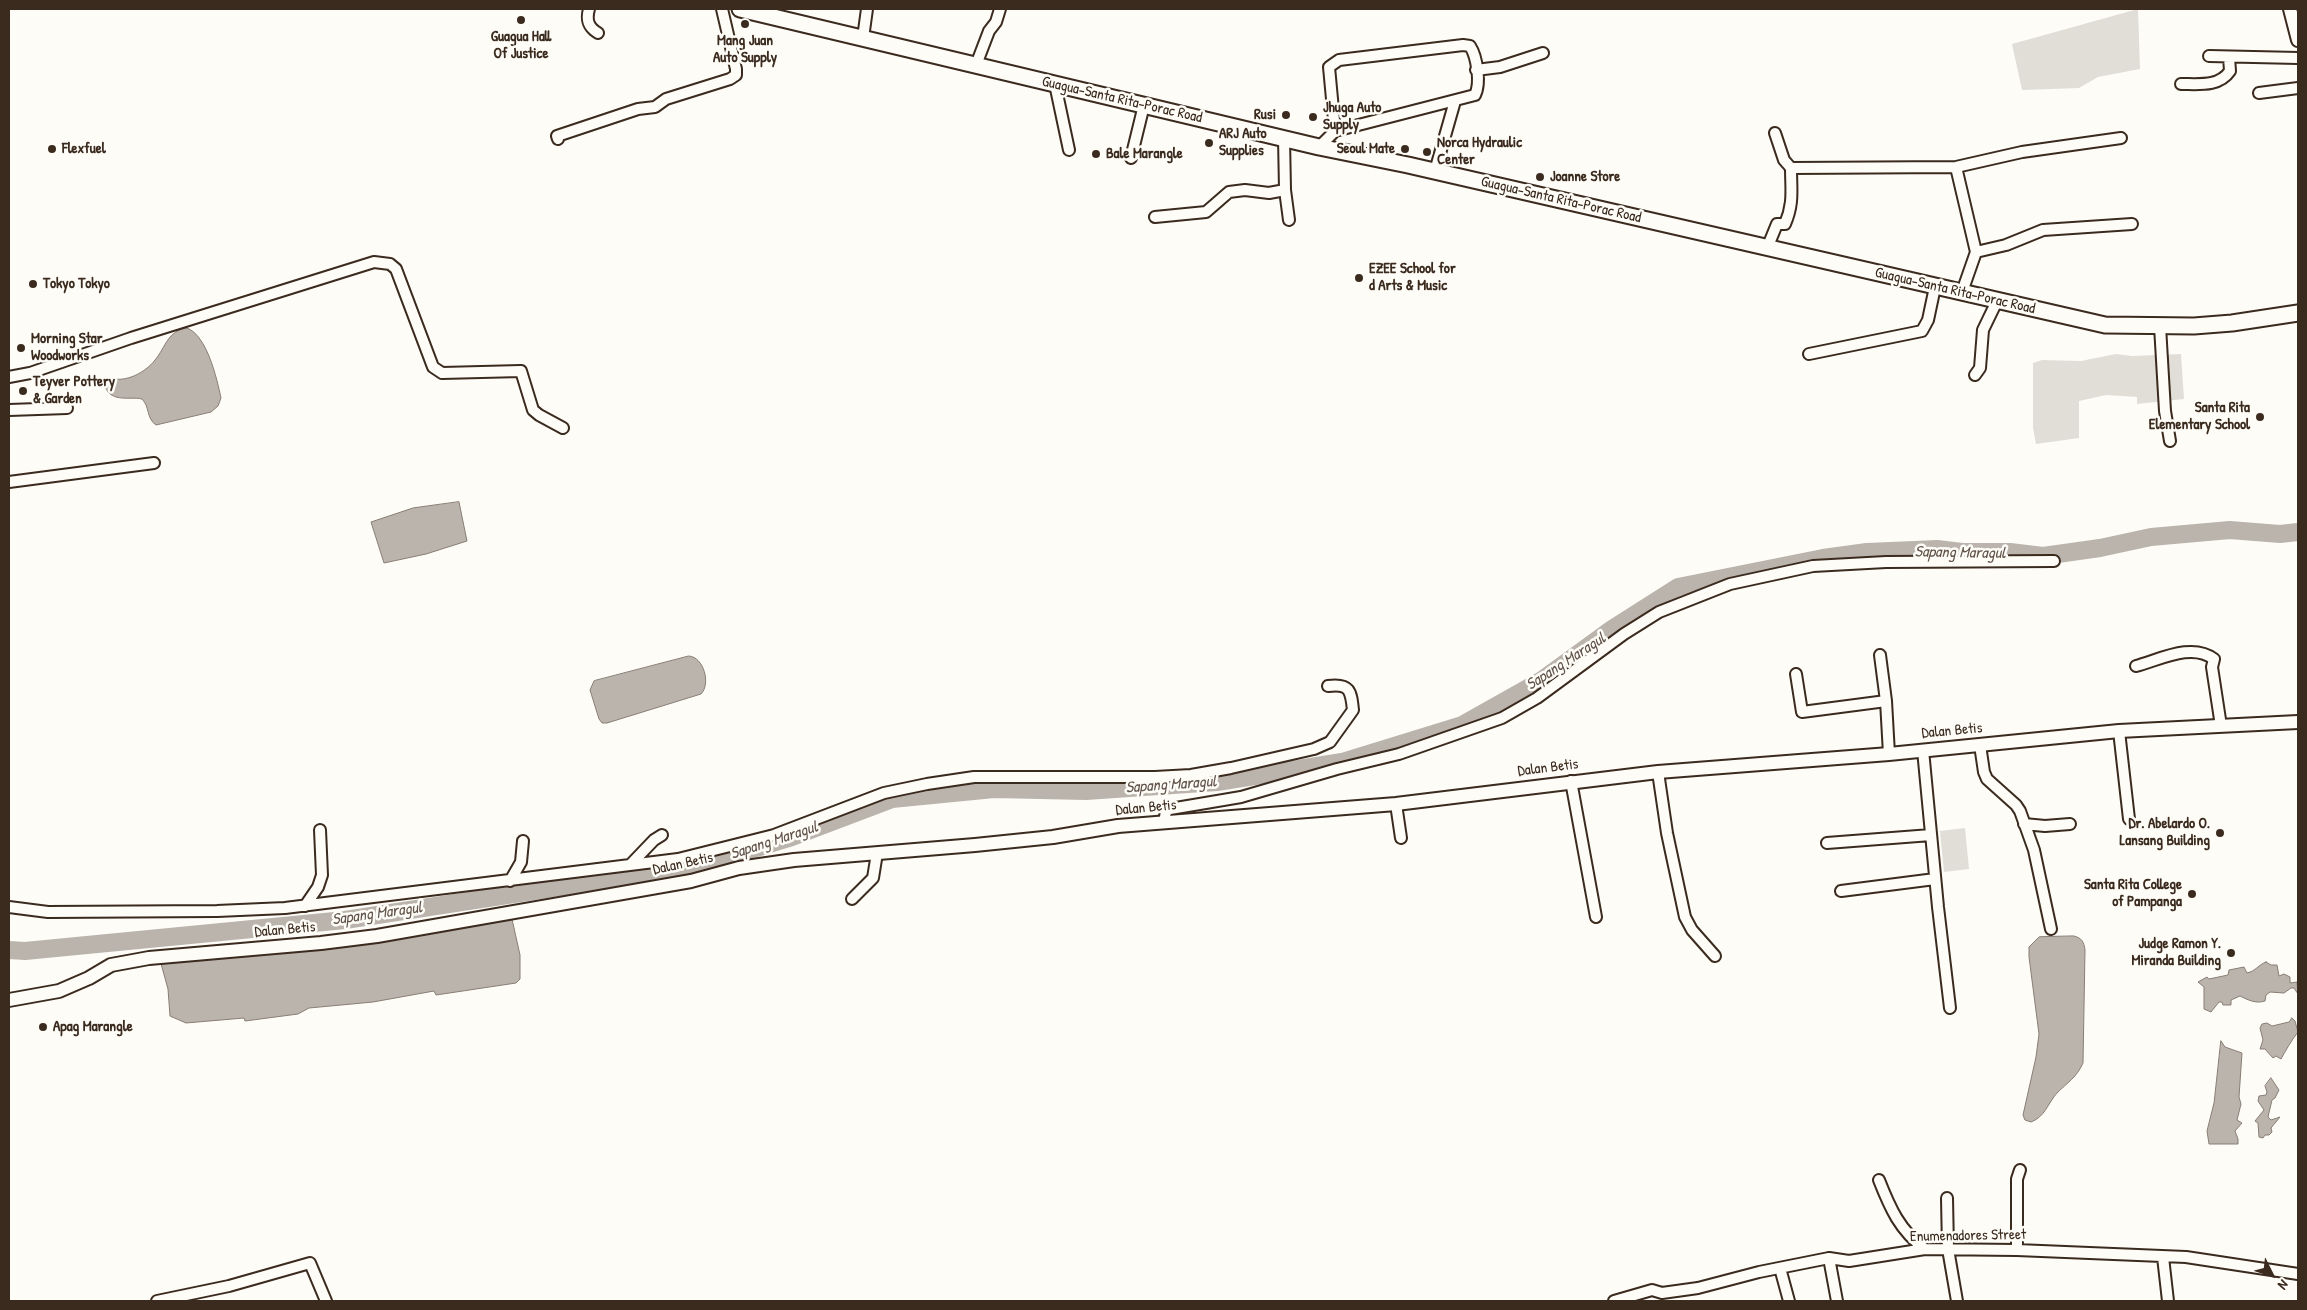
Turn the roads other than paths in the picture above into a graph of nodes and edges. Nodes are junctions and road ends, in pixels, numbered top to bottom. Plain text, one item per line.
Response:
1 (589, 9) edge
2 (722, 9) edge
3 (740, 9) edge
4 (867, 9) edge
5 (1000, 9) edge
6 (2290, 9) edge
7 (598, 32) dead end
8 (863, 38) junction
9 (2298, 40) edge
10 (1543, 53) dead end
11 (2209, 56) dead end
12 (2229, 57) junction
13 (2298, 58) edge
14 (976, 65) junction
15 (1476, 70) junction
16 (1055, 84) junction
17 (2181, 84) dead end
18 (2298, 88) edge
19 (2259, 93) dead end
20 (1455, 101) junction
21 (1144, 105) junction
22 (1335, 131) junction
23 (1776, 133) dead end
24 (1284, 138) junction
25 (2121, 138) dead end
26 (558, 139) dead end
27 (1319, 147) junction
28 (1069, 150) dead end
29 (1131, 158) dead end
30 (1956, 167) junction
31 (1791, 168) junction
32 (1435, 171) junction
33 (1285, 190) junction
34 (1155, 217) dead end
35 (1289, 220) dead end
36 (2132, 224) dead end
37 (1768, 246) junction
38 (1976, 252) junction
39 (1935, 287) junction
40 (1962, 292) junction
41 (1997, 301) junction
42 (2298, 313) edge
43 (2160, 326) junction
44 (1809, 354) dead end
45 (1975, 374) dead end
46 (9, 377) edge
47 (67, 408) dead end
48 (9, 410) edge
49 (563, 428) dead end
50 (2170, 441) dead end
51 (154, 463) dead end
52 (9, 482) edge
53 (2054, 561) dead end
54 (1880, 654) dead end
55 (2136, 666) dead end
56 (1796, 674) dead end
57 (1328, 686) dead end
58 (1886, 701) junction
59 (2298, 722) edge
60 (2221, 726) junction
61 (2119, 732) junction
62 (1980, 745) junction
63 (1923, 750) junction
64 (1889, 754) junction
65 (1658, 772) junction
66 (1571, 781) junction
67 (1396, 804) junction
68 (2129, 819) dead end
69 (1164, 823) junction
70 (2024, 824) junction
71 (2070, 824) dead end
72 (320, 830) dead end
73 (662, 835) dead end
74 (1931, 835) junction
75 (1401, 838) dead end
76 (523, 841) dead end
77 (1827, 843) dead end
78 (876, 853) junction
79 (631, 864) junction
80 (1935, 879) junction
81 (510, 881) junction
82 (1841, 891) dead end
83 (852, 899) dead end
84 (305, 906) junction
85 (9, 907) edge
86 (1596, 917) dead end
87 (2052, 929) dead end
88 (1714, 956) dead end
89 (9, 1000) edge
90 (1950, 1008) dead end
91 (2020, 1170) dead end
92 (1879, 1180) dead end
93 (1947, 1198) dead end
94 (1925, 1249) junction
95 (1948, 1249) junction
96 (2017, 1250) junction
97 (2163, 1257) junction
98 (1829, 1258) junction
99 (1780, 1268) junction
100 (2298, 1274) edge
101 (157, 1301) edge
102 (326, 1301) edge
103 (1614, 1301) edge
104 (1789, 1301) edge
105 (1837, 1301) edge
106 (1957, 1301) edge
107 (2168, 1301) edge

1 - 7 street
2 - 26 street
3 - 8 main road, Guagua-Santa Rita-Porac Road
4 - 8 street
5 - 14 street
6 - 9 street
8 - 14 main road, Guagua-Santa Rita-Porac Road
10 - 15 street
11 - 12 street
12 - 13 street
12 - 17 street
14 - 16 main road, Guagua-Santa Rita-Porac Road
15 - 20 street
15 - 22 street
16 - 21 main road, Guagua-Santa Rita-Porac Road
16 - 28 street
18 - 19 street
20 - 22 street
20 - 32 street
21 - 24 main road, Guagua-Santa Rita-Porac Road
21 - 29 street
22 - 27 street
23 - 31 street
24 - 27 main road, Guagua-Santa Rita-Porac Road
24 - 33 street
25 - 30 street
27 - 32 main road, Guagua-Santa Rita-Porac Road
30 - 31 street
30 - 38 street
31 - 37 street
32 - 37 main road, Guagua-Santa Rita-Porac Road
33 - 34 street
33 - 35 street
36 - 38 street
37 - 39 main road, Guagua-Santa Rita-Porac Road
38 - 40 street
39 - 40 main road, Guagua-Santa Rita-Porac Road
39 - 44 street
40 - 41 main road, Guagua-Santa Rita-Porac Road
41 - 43 main road, Guagua-Santa Rita-Porac Road
41 - 45 street
42 - 43 main road, Guagua-Santa Rita-Porac Road
43 - 50 street
46 - 49 street
47 - 48 street
51 - 52 street
53 - 69 street
54 - 58 street
55 - 60 street
56 - 58 street
57 - 79 street
58 - 64 street
59 - 60 street, Dalan Betis
60 - 61 street, Dalan Betis
61 - 62 street, Dalan Betis
61 - 68 street
62 - 63 street, Dalan Betis
62 - 70 street
63 - 64 street, Dalan Betis
63 - 74 street
64 - 65 street, Dalan Betis
65 - 66 street, Dalan Betis
65 - 88 street
66 - 67 street, Dalan Betis
66 - 86 street
67 - 69 street, Dalan Betis
67 - 75 street
69 - 78 street, Dalan Betis
70 - 71 street
70 - 87 street
72 - 84 street
73 - 79 street
74 - 77 street
74 - 80 street
76 - 81 street
78 - 83 street
78 - 89 street, Dalan Betis
79 - 81 street
80 - 82 street
80 - 90 street
81 - 84 street
84 - 85 street
91 - 96 street
92 - 94 street
93 - 95 street
94 - 95 street, Enumenadores Street
94 - 98 street, Enumenadores Street
95 - 96 street, Enumenadores Street
95 - 106 street
96 - 97 street, Enumenadores Street
97 - 100 street, Enumenadores Street
97 - 107 street
98 - 99 street, Enumenadores Street
98 - 105 street
99 - 103 street, Enumenadores Street
99 - 104 street
101 - 102 street

